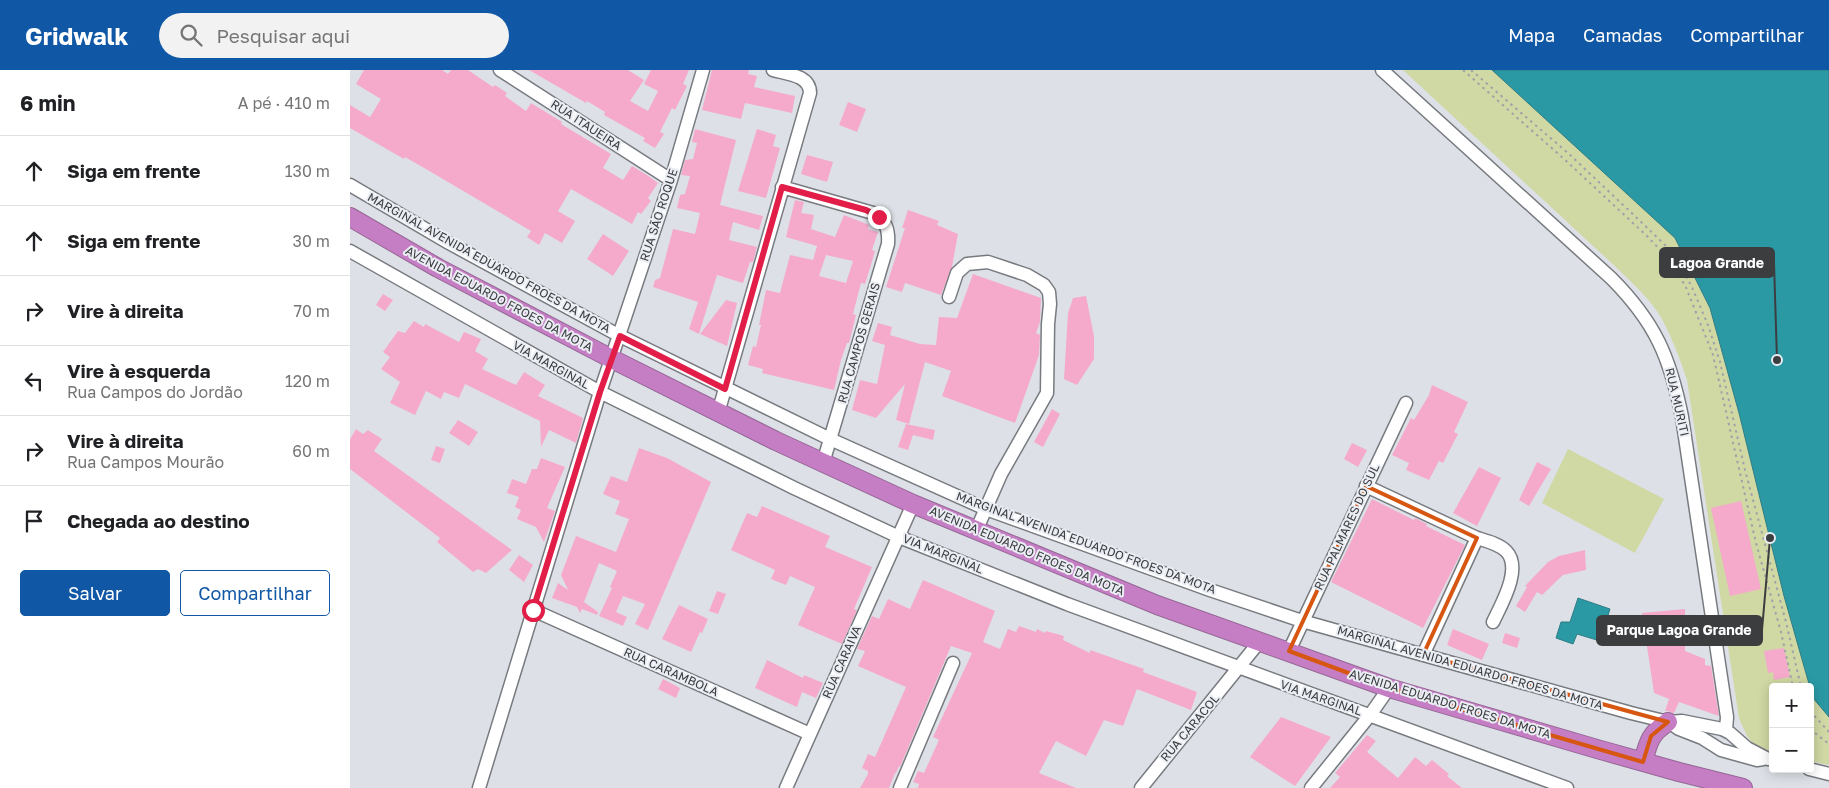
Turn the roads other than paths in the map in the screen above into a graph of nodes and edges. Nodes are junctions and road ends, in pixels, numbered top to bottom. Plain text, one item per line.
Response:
1 (500, 70) edge
2 (703, 70) edge
3 (773, 70) edge
4 (1382, 70) edge
5 (671, 180) junction
6 (350, 185) edge
7 (782, 187) junction
8 (350, 217) edge
9 (350, 251) edge
10 (949, 297) dead end
11 (620, 336) junction
12 (612, 359) junction
13 (725, 389) junction
14 (600, 392) junction
15 (1406, 403) dead end
16 (718, 413) junction
17 (830, 439) junction
18 (823, 463) junction
19 (1366, 486) junction
20 (913, 504) junction
21 (986, 509) junction
22 (976, 531) junction
23 (899, 536) junction
24 (1478, 538) junction
25 (533, 610) junction
26 (1302, 621) junction
27 (1493, 622) dead end
28 (1260, 641) junction
29 (1289, 652) junction
30 (1422, 655) junction
31 (953, 664) dead end
32 (1239, 669) junction
33 (1388, 688) junction
34 (1370, 715) junction
35 (1668, 722) junction
36 (1726, 732) junction
37 (810, 734) junction
38 (1712, 745) junction
39 (1725, 751) junction
40 (1769, 759) edge
41 (1769, 760) edge
42 (1643, 762) junction
43 (1814, 770) edge
44 (1679, 772) junction
45 (1829, 774) edge
46 (1539, 778) junction
47 (479, 788) edge
48 (786, 788) edge
49 (900, 788) edge
50 (1141, 788) edge
51 (1311, 788) edge
52 (1530, 788) edge
53 (1566, 788) edge
54 (1695, 788) edge
55 (1743, 788) edge

1 - 5 street, RUA ITAUEIRA
2 - 5 street, RUA SÃO ROQUE
3 - 7 street
4 - 36 street, RUA MURITI
5 - 11 street, RUA SÃO ROQUE
6 - 11 street, MARGINAL AVENIDA EDUARDO FROES DA MOTA
7 - 13 street
7 - 17 street, RUA CAMPOS GERAIS
8 - 12 highway, AVENIDA EDUARDO FROES DA MOTA
9 - 14 street, VIA MARGINAL
10 - 21 street
11 - 12 street, RUA SÃO ROQUE
11 - 13 street, MARGINAL AVENIDA EDUARDO FROES DA MOTA
12 - 14 street, RUA SÃO ROQUE
12 - 16 highway, AVENIDA EDUARDO FROES DA MOTA
13 - 16 street
13 - 17 street, MARGINAL AVENIDA EDUARDO FROES DA MOTA
14 - 23 street, VIA MARGINAL
14 - 25 street, RUA SÃO ROQUE
15 - 19 street, RUA PALMARES DO SUL
16 - 18 highway, AVENIDA EDUARDO FROES DA MOTA
17 - 18 street, RUA CAMPOS GERAIS
17 - 21 street, MARGINAL AVENIDA EDUARDO FROES DA MOTA
18 - 20 highway, AVENIDA EDUARDO FROES DA MOTA
19 - 24 street
19 - 26 street, RUA PALMARES DO SUL
20 - 22 highway, AVENIDA EDUARDO FROES DA MOTA
20 - 23 street, RUA CARAIVA
21 - 22 street
21 - 26 street, MARGINAL AVENIDA EDUARDO FROES DA MOTA
22 - 28 highway, AVENIDA EDUARDO FROES DA MOTA
23 - 32 street, VIA MARGINAL
23 - 37 street, RUA CARAIVA
24 - 27 street
24 - 30 street
25 - 37 street, RUA CARAMBOLA
25 - 47 street, RUA SÃO ROQUE
26 - 29 street, RUA PALMARES DO SUL
26 - 30 street, MARGINAL AVENIDA EDUARDO FROES DA MOTA
28 - 29 highway, AVENIDA EDUARDO FROES DA MOTA
28 - 32 street, RUA CARACOL
29 - 33 highway, AVENIDA EDUARDO FROES DA MOTA
30 - 35 street, MARGINAL AVENIDA EDUARDO FROES DA MOTA
31 - 49 street
32 - 34 street, VIA MARGINAL
32 - 50 street, RUA CARACOL
33 - 34 street
33 - 42 highway, AVENIDA EDUARDO FROES DA MOTA
34 - 46 street, VIA MARGINAL
34 - 51 street
35 - 36 street, MARGINAL AVENIDA EDUARDO FROES DA MOTA
35 - 38 street, MARGINAL AVENIDA EDUARDO FROES DA MOTA
35 - 42 highway
36 - 38 street
36 - 39 street
36 - 40 street, MARGINAL AVENIDA EDUARDO FROES DA MOTA
37 - 48 street, RUA CARAIVA
38 - 39 street, MARGINAL AVENIDA EDUARDO FROES DA MOTA
39 - 41 street, MARGINAL AVENIDA EDUARDO FROES DA MOTA
42 - 44 highway, AVENIDA EDUARDO FROES DA MOTA
43 - 45 street
44 - 54 highway
44 - 55 highway, AVENIDA EDUARDO FROES DA MOTA
46 - 52 street
46 - 53 street, VIA MARGINAL

